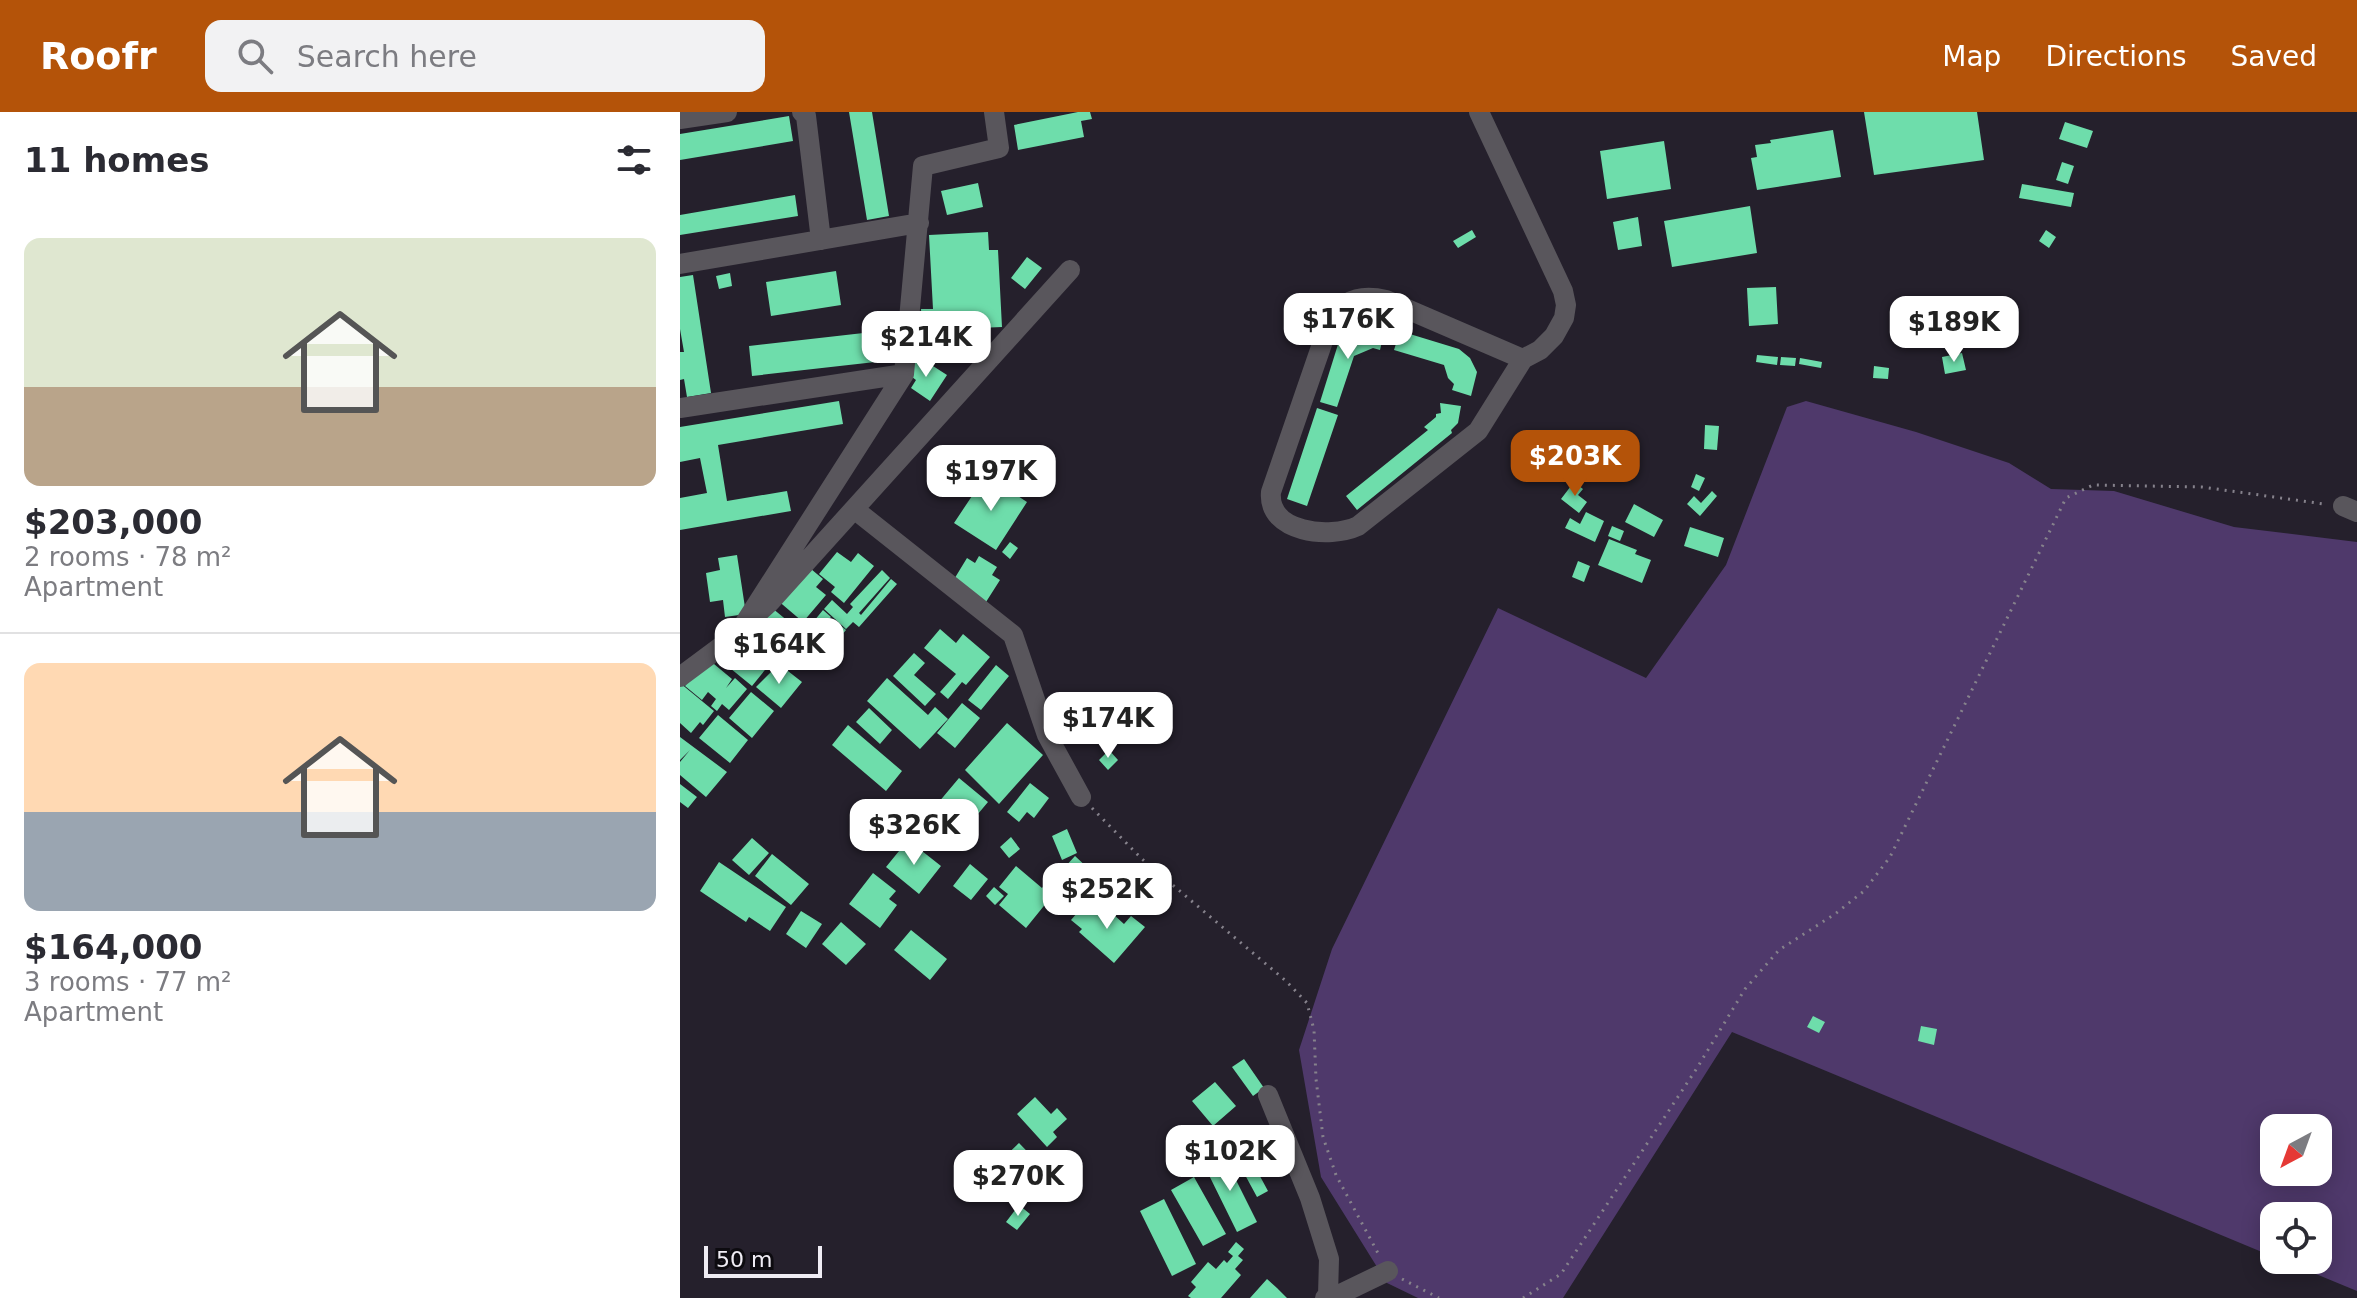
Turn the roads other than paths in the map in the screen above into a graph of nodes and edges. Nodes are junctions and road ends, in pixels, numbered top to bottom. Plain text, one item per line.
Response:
1 (727, 112) edge
2 (802, 112) edge
3 (994, 112) edge
4 (1479, 112) edge
5 (680, 119) edge
6 (919, 223) junction
7 (821, 240) junction
8 (680, 264) edge
9 (1070, 270) dead end
10 (1523, 359) junction
11 (904, 374) junction
12 (680, 408) edge
13 (854, 509) junction
14 (743, 626) junction
15 (680, 677) edge
16 (1081, 797) road end
17 (1268, 1095) dead end
18 (1388, 1271) road end
19 (1325, 1298) edge
20 (1332, 1298) edge

1 - 5 street
2 - 7 street
3 - 6 street
4 - 10 street
6 - 7 street
6 - 11 street
7 - 8 street
9 - 13 street
10 - 10 street
11 - 12 street
11 - 14 street
13 - 14 street
13 - 16 street
14 - 15 street
17 - 19 street
18 - 20 street

